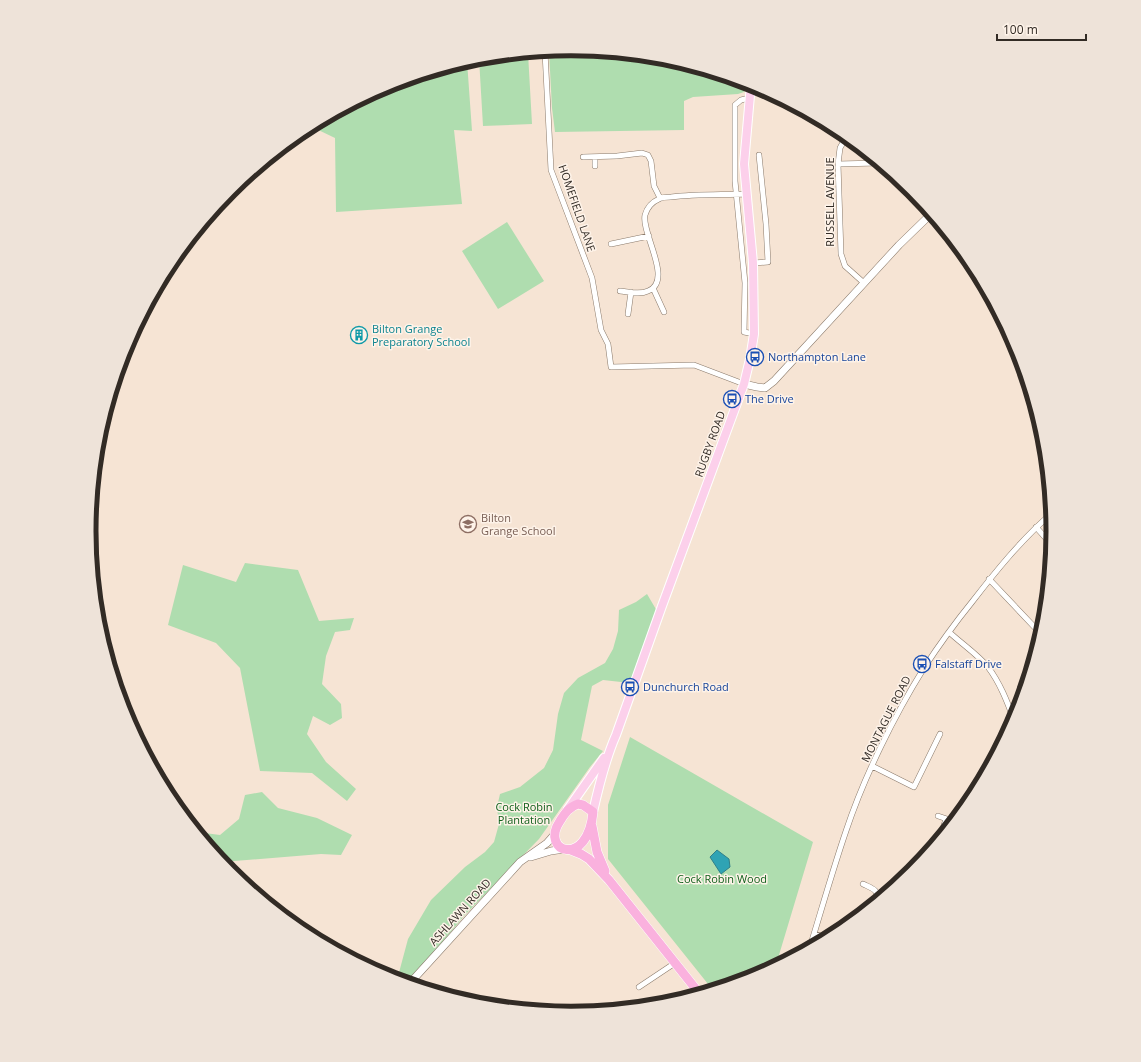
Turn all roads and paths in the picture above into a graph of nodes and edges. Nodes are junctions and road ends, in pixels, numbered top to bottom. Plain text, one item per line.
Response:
1 (545, 57) edge
2 (750, 92) edge
3 (843, 142) edge
4 (759, 155) dead end
5 (583, 157) dead end
6 (595, 157) junction
7 (870, 162) edge
8 (838, 164) junction
9 (595, 166) dead end
10 (746, 180) junction
11 (735, 181) junction
12 (736, 194) junction
13 (747, 194) junction
14 (660, 198) junction
15 (927, 217) edge
16 (649, 236) junction
17 (611, 244) dead end
18 (753, 263) junction
19 (864, 283) junction
20 (653, 288) junction
21 (620, 291) dead end
22 (631, 292) junction
23 (664, 312) dead end
24 (628, 314) dead end
25 (754, 334) junction
26 (744, 384) junction
27 (1045, 519) edge
28 (1036, 527) junction
29 (1046, 538) edge
30 (989, 579) junction
31 (1035, 628) edge
32 (949, 632) junction
33 (1010, 710) edge
34 (940, 734) dead end
35 (609, 750) junction
36 (872, 766) junction
37 (568, 810) junction
38 (593, 812) junction
39 (938, 816) dead end
40 (946, 819) joint
41 (592, 823) junction
42 (945, 823) edge
43 (554, 835) junction
44 (568, 850) junction
45 (527, 858) junction
46 (609, 880) junction
47 (863, 884) dead end
48 (878, 893) edge
49 (814, 934) junction
50 (819, 935) edge
51 (812, 939) edge
52 (675, 963) junction
53 (413, 979) edge
54 (639, 987) dead end
55 (696, 989) edge

1 - 26 street, HOMEFIELD LANE
2 - 10 main road, RUGBY ROAD
2 - 11 street
3 - 8 street, RUSSELL AVENUE
4 - 18 street
5 - 6 street
6 - 9 street
6 - 14 street
7 - 8 street
8 - 19 street, RUSSELL AVENUE
10 - 11 street
10 - 13 main road, RUGBY ROAD
11 - 12 street
12 - 13 street
12 - 14 street
12 - 25 street
13 - 18 main road, RUGBY ROAD
14 - 16 street
15 - 19 street
16 - 17 street
16 - 20 street
18 - 25 main road, RUGBY ROAD
19 - 26 street
20 - 22 street
20 - 23 street
21 - 22 street
22 - 24 street
25 - 26 main road, RUGBY ROAD
26 - 35 main road, RUGBY ROAD
27 - 28 street, MONTAGUE ROAD
28 - 29 street
28 - 30 street, MONTAGUE ROAD
30 - 31 street
30 - 32 street, MONTAGUE ROAD
32 - 33 street
32 - 36 street, MONTAGUE ROAD
34 - 36 street
35 - 37 main road
35 - 38 main road
36 - 49 street, MONTAGUE ROAD
37 - 38 highway
37 - 43 highway
38 - 41 highway
39 - 40 street
40 - 42 street
41 - 44 highway
41 - 46 highway
43 - 44 highway
43 - 45 street, ASHLAWN ROAD
44 - 45 street, ASHLAWN ROAD
44 - 46 highway
45 - 53 street, ASHLAWN ROAD
46 - 52 highway
47 - 48 street
49 - 50 street
49 - 51 street, MONTAGUE ROAD
52 - 54 street
52 - 55 highway

